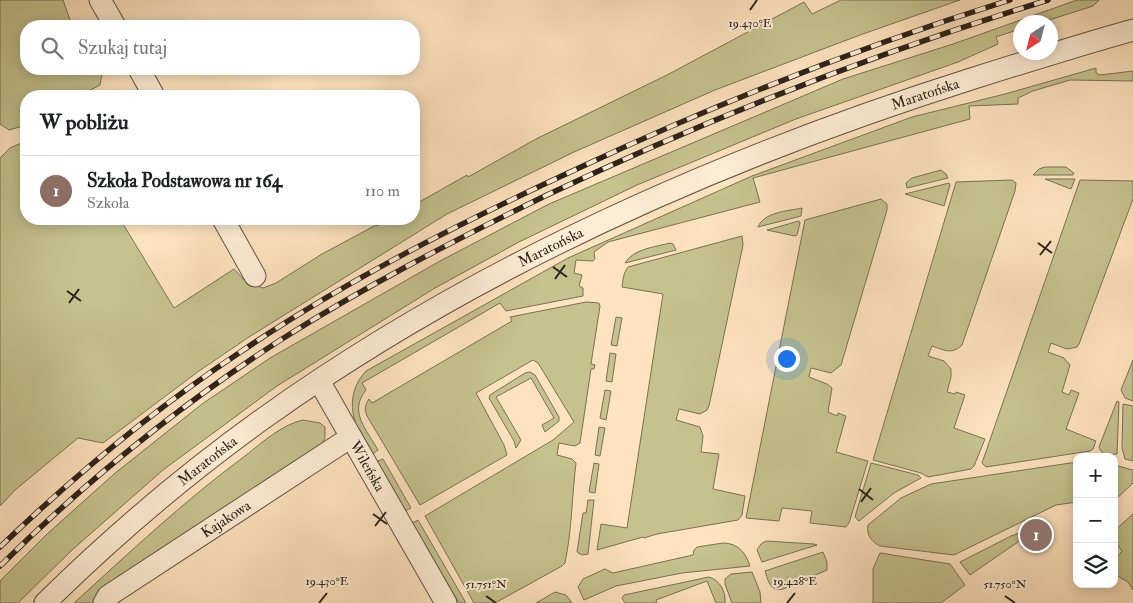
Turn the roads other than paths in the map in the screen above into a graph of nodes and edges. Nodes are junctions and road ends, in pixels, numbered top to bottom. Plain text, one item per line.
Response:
1 (100, 0) edge
2 (112, 20) edge
3 (1133, 30) edge
4 (142, 75) edge
5 (151, 90) edge
6 (226, 225) edge
7 (255, 276) dead end
8 (319, 381) junction
9 (351, 437) junction
10 (45, 603) edge
11 (104, 603) edge
12 (446, 603) edge

1 - 2 street
3 - 8 street, Maratońska
4 - 5 street
6 - 7 street
8 - 9 street, Wileńska
8 - 10 street, Maratońska
9 - 11 street, Kajakowa
9 - 12 street, Wileńska

